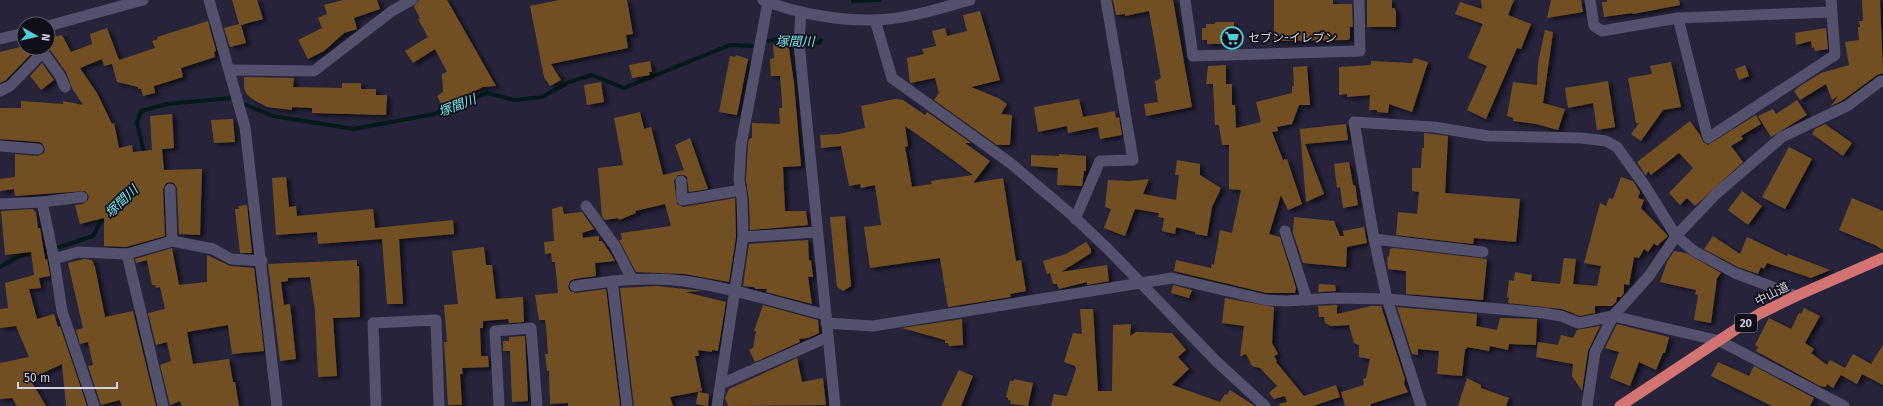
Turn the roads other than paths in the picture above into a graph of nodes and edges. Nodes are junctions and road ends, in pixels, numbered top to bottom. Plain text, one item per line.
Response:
1 (143, 0) edge
2 (209, 0) edge
3 (412, 0) edge
4 (970, 0) edge
5 (1106, 0) edge
6 (1185, 0) edge
7 (1359, 0) edge
8 (1590, 0) edge
9 (1831, 0) edge
10 (765, 1) edge
11 (801, 12) junction
12 (1832, 12) junction
13 (1678, 18) junction
14 (874, 20) junction
15 (56, 24) edge
16 (16, 35) edge
17 (0, 39) edge
18 (37, 56) edge
19 (46, 56) edge
20 (230, 70) junction
21 (1881, 81) dead end
22 (65, 87) dead end
23 (0, 91) edge
24 (0, 146) edge
25 (38, 149) dead end
26 (680, 181) dead end
27 (170, 189) dead end
28 (741, 190) junction
29 (82, 197) dead end
30 (42, 202) junction
31 (0, 204) edge
32 (586, 206) dead end
33 (1076, 219) junction
34 (1285, 231) dead end
35 (817, 232) junction
36 (1676, 236) junction
37 (744, 237) junction
38 (1374, 239) junction
39 (172, 241) junction
40 (53, 252) junction
41 (1483, 252) dead end
42 (126, 254) junction
43 (1883, 258) edge
44 (262, 262) junction
45 (632, 279) junction
46 (612, 281) junction
47 (1140, 283) junction
48 (574, 286) dead end
49 (735, 292) junction
50 (1796, 296) junction
51 (1387, 299) junction
52 (1307, 300) junction
53 (1613, 316) junction
54 (826, 319) junction
55 (828, 337) junction
56 (1720, 341) junction
57 (721, 384) junction
58 (94, 406) edge
59 (163, 406) edge
60 (277, 406) edge
61 (376, 406) edge
62 (439, 406) edge
63 (498, 406) edge
64 (537, 406) edge
65 (627, 406) edge
66 (717, 406) edge
67 (835, 406) edge
68 (1265, 406) edge
69 (1421, 406) edge
70 (1587, 406) edge
71 (1620, 406) edge
72 (1844, 406) edge

1 - 15 street
2 - 20 street
3 - 20 street
4 - 14 street
5 - 33 street
6 - 7 street
8 - 13 street
9 - 12 street
10 - 11 street
10 - 28 street
11 - 14 street
11 - 35 street
12 - 13 street
12 - 13 street
14 - 33 street
16 - 17 street
18 - 23 street
19 - 22 street
20 - 44 street
21 - 36 street
24 - 25 street
26 - 28 street
27 - 39 street
28 - 37 street
29 - 30 street
30 - 31 street
30 - 40 street
32 - 45 street
33 - 47 street
34 - 52 street
35 - 37 street
35 - 54 street
36 - 38 street
36 - 50 street
36 - 53 street
37 - 49 street
38 - 41 street
38 - 51 street
39 - 42 street
39 - 44 street
40 - 42 street
40 - 58 street
42 - 59 street
43 - 50 highway, 中山道 / 20
44 - 60 street
45 - 46 street
45 - 49 street
46 - 48 street
46 - 65 street
47 - 52 street
47 - 54 street
47 - 68 street
49 - 54 street
49 - 57 street
50 - 56 highway, 中山道 / 20
51 - 52 street
51 - 53 street
51 - 69 street
53 - 56 street
53 - 70 street
54 - 55 street
55 - 57 street
55 - 67 street
56 - 71 highway, 中山道 / 20
56 - 72 street
57 - 66 street
61 - 62 street
63 - 64 street

